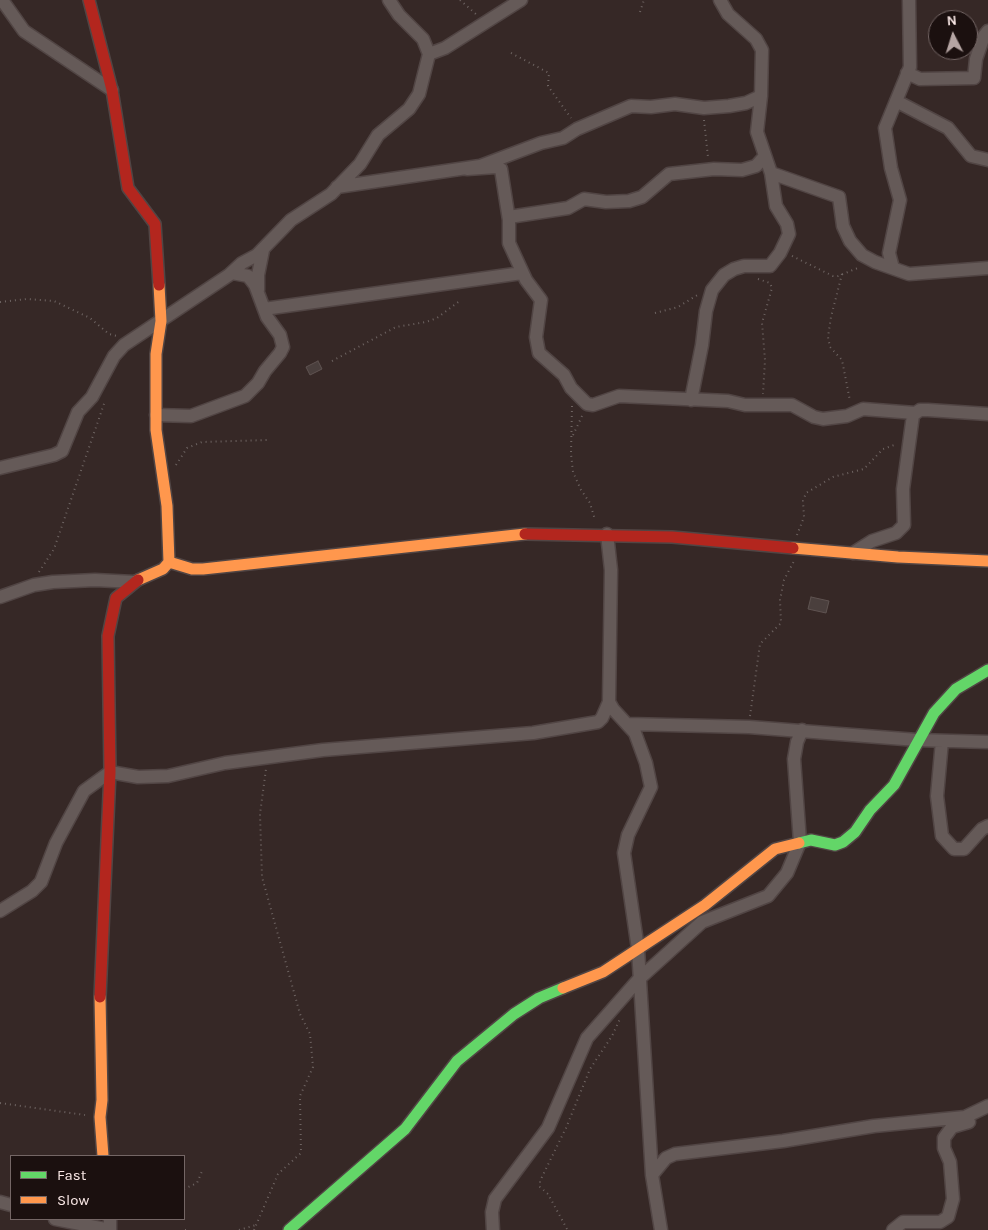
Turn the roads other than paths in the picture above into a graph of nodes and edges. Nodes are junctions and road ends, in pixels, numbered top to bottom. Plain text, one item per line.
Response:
1 (2, 0) edge
2 (89, 0) edge
3 (389, 0) edge
4 (521, 0) edge
5 (720, 0) edge
6 (909, 0) edge
7 (988, 31) edge
8 (429, 54) junction
9 (908, 73) junction
10 (112, 90) junction
11 (762, 96) junction
12 (896, 101) junction
13 (765, 156) junction
14 (988, 160) edge
15 (467, 169) junction
16 (771, 173) junction
17 (337, 187) junction
18 (509, 217) junction
19 (263, 250) junction
20 (893, 268) junction
21 (988, 268) edge
22 (232, 273) junction
23 (522, 273) junction
24 (258, 294) junction
25 (264, 309) junction
26 (161, 321) junction
27 (691, 400) junction
28 (915, 413) junction
29 (156, 414) junction
30 (988, 414) edge
31 (0, 468) edge
32 (602, 534) junction
33 (853, 554) junction
34 (988, 561) edge
35 (169, 562) junction
36 (134, 582) junction
37 (0, 597) edge
38 (988, 670) edge
39 (609, 702) junction
40 (628, 724) junction
41 (802, 730) junction
42 (917, 740) junction
43 (942, 741) junction
44 (988, 742) edge
45 (110, 772) junction
46 (988, 826) edge
47 (800, 842) junction
48 (24, 896) junction
49 (0, 905) edge
50 (0, 911) edge
51 (638, 949) junction
52 (639, 978) junction
53 (988, 1106) edge
54 (988, 1116) edge
55 (103, 1155) edge
56 (652, 1175) junction
57 (60, 1220) edge
58 (110, 1220) edge
59 (289, 1230) edge
60 (494, 1230) edge
61 (661, 1230) edge
62 (893, 1230) edge

1 - 10 street
2 - 10 street
3 - 8 street
4 - 8 street
5 - 11 street
6 - 9 street
7 - 9 street
8 - 17 street
9 - 12 street
10 - 26 street
11 - 13 street
11 - 15 street
12 - 14 street
12 - 20 street
13 - 16 street
13 - 18 street
15 - 17 street
15 - 18 street
16 - 20 street
16 - 27 street
17 - 19 street
18 - 23 street
19 - 22 street
19 - 24 street
20 - 21 street
22 - 24 street
22 - 26 street
23 - 25 street
23 - 27 street
24 - 25 street
25 - 29 street
26 - 29 street
26 - 31 street
27 - 28 street
28 - 30 street
28 - 33 street
29 - 35 street
32 - 33 street
32 - 35 street
32 - 39 street
33 - 34 street
35 - 36 street
36 - 37 street
36 - 45 street
38 - 42 street
39 - 40 street
39 - 45 street
40 - 41 street
40 - 51 street
41 - 42 street
41 - 47 street
42 - 43 street
42 - 47 street
43 - 44 street
43 - 46 street
45 - 48 street
45 - 55 street
47 - 51 street
47 - 52 street
48 - 49 street
48 - 50 street
51 - 52 street
51 - 59 street
52 - 56 street
52 - 60 street
53 - 56 street
54 - 62 street
56 - 61 street
57 - 58 street

